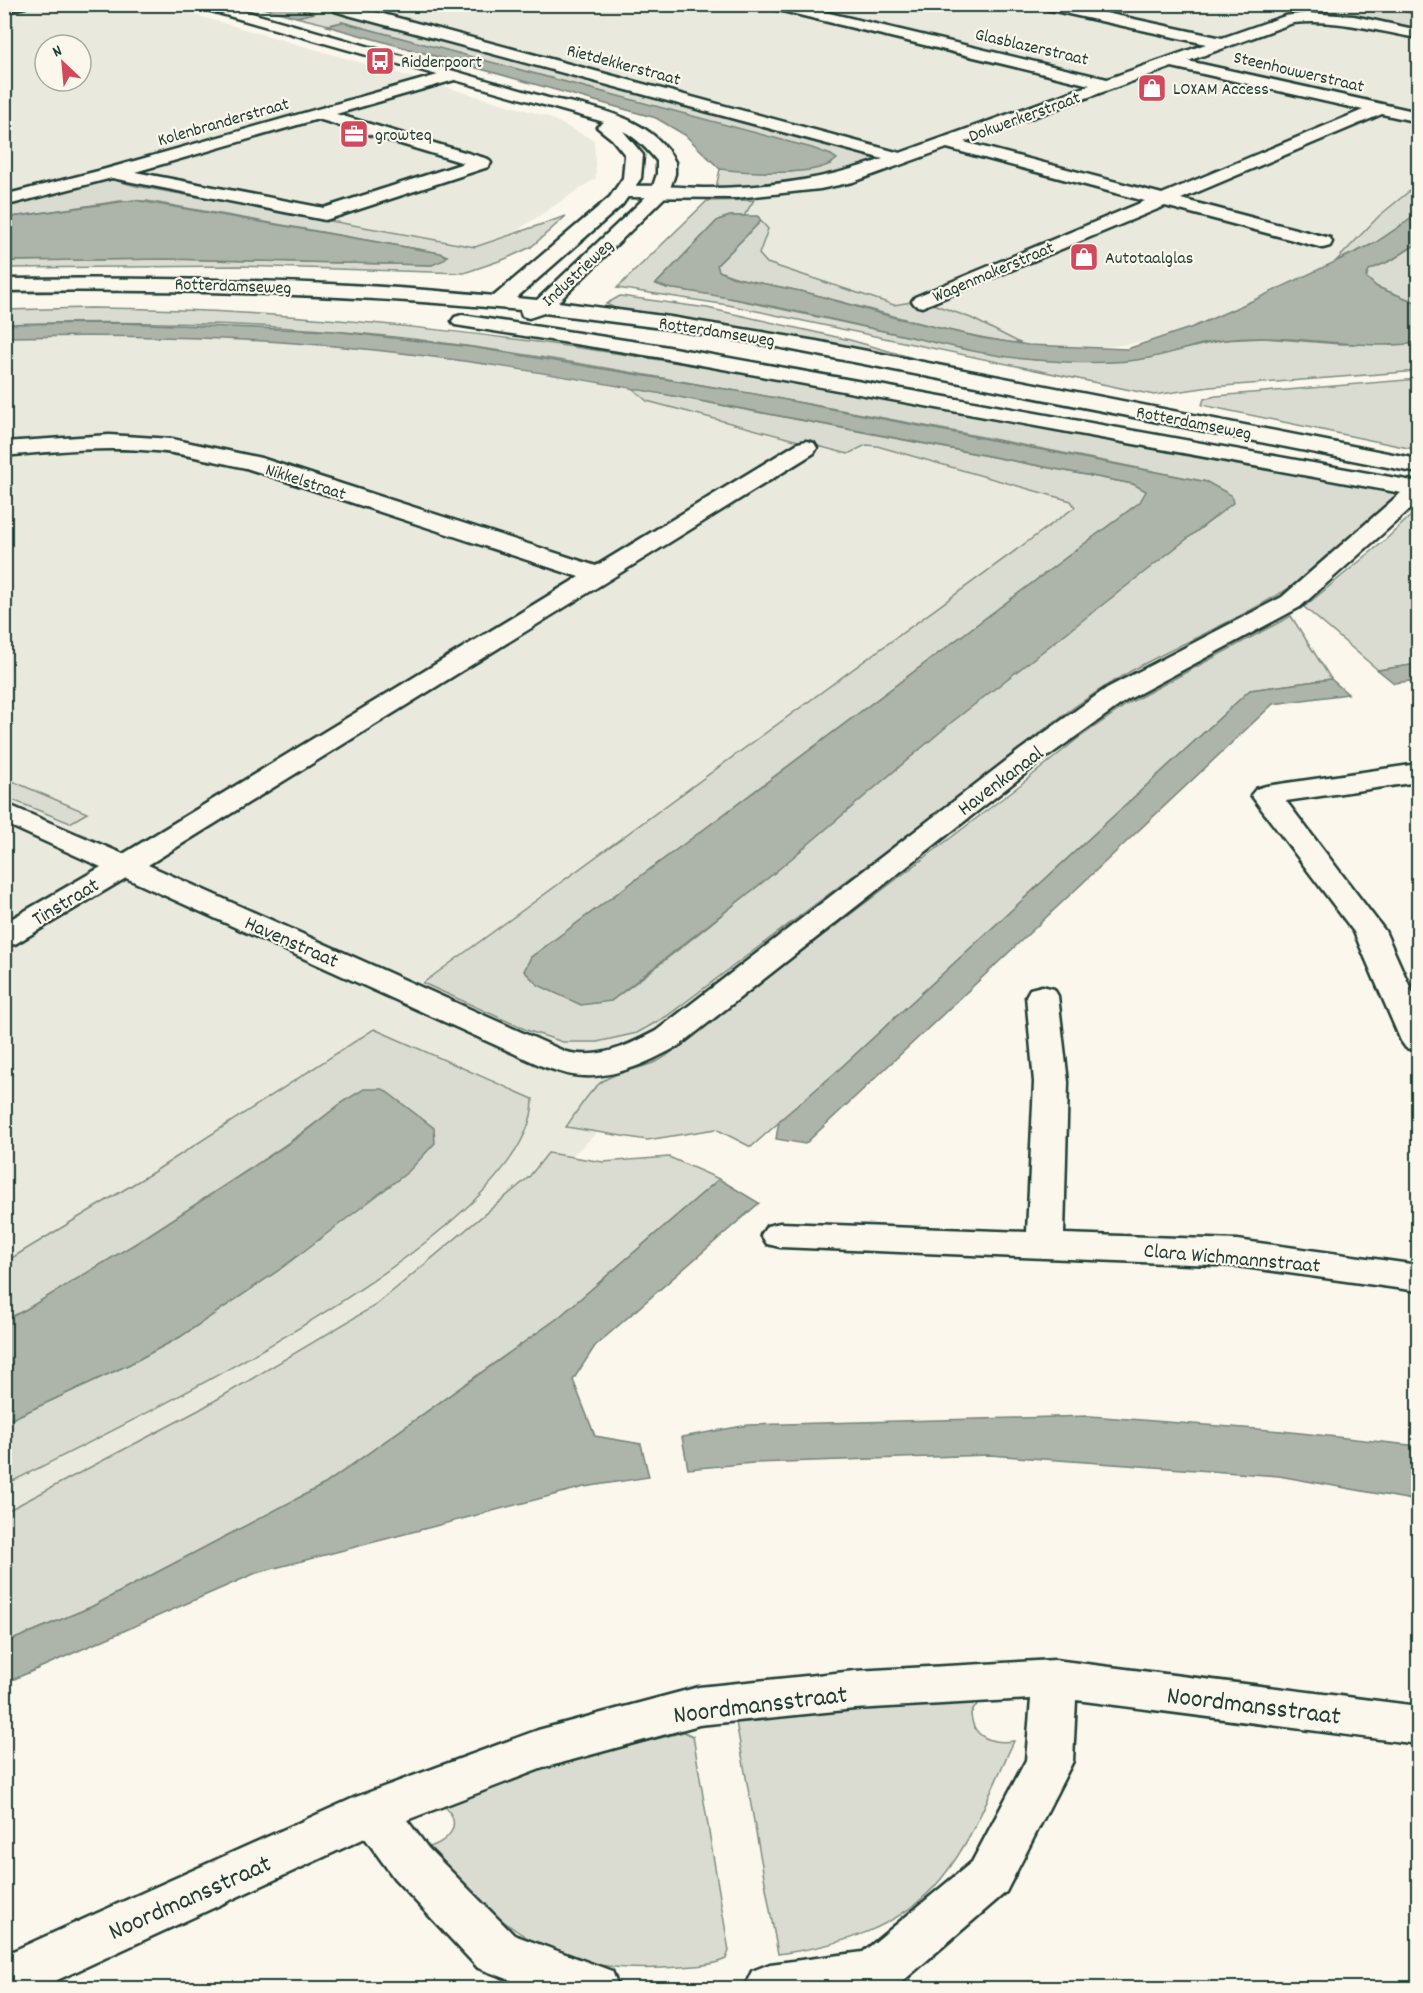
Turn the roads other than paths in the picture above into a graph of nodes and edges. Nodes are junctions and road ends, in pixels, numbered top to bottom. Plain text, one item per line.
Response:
1 (20, 4) edge
2 (202, 4) edge
3 (339, 4) edge
4 (770, 4) edge
5 (1041, 4) edge
6 (4, 8) edge
7 (1419, 34) edge
8 (1222, 44) junction
9 (1171, 62) junction
10 (452, 75) junction
11 (1110, 85) junction
12 (545, 102) junction
13 (1379, 109) junction
14 (318, 114) junction
15 (1419, 117) edge
16 (949, 143) junction
17 (903, 159) junction
18 (112, 173) junction
19 (623, 192) junction
20 (659, 194) junction
21 (1164, 200) junction
22 (4, 201) edge
23 (1323, 242) dead end
24 (4, 285) edge
25 (922, 301) dead end
26 (498, 303) junction
27 (542, 306) junction
28 (446, 320) dead end
29 (501, 326) junction
30 (806, 448) dead end
31 (4, 449) edge
32 (1419, 466) edge
33 (1419, 490) edge
34 (599, 575) junction
35 (1419, 773) edge
36 (4, 812) edge
37 (125, 866) junction
38 (4, 937) edge
39 (1042, 996) dead end
40 (1419, 1041) edge
41 (581, 1066) joint
42 (780, 1235) dead end
43 (1045, 1244) junction
44 (1419, 1278) edge
45 (1054, 1679) junction
46 (1419, 1725) edge
47 (373, 1812) junction
48 (4, 1980) edge
49 (594, 1989) edge
50 (771, 1989) edge

1 - 6 street
2 - 10 street, Industrieweg
3 - 17 street, Rietdekkerstraat
4 - 11 street, Glasblazerstraat
5 - 8 street
7 - 8 street, Dokwerkerstraat
8 - 9 street, Dokwerkerstraat
9 - 11 street, Dokwerkerstraat
9 - 13 street, Steenhouwerstraat
10 - 12 street, Industrieweg
10 - 14 street, Kolenbranderstraat
11 - 16 street, Dokwerkerstraat
12 - 19 street, Industrieweg
12 - 20 street, Industrieweg
13 - 15 street, Steenhouwerstraat
13 - 21 street, Wagenmakerstraat
14 - 18 street, Kolenbranderstraat
14 - 18 street
16 - 17 street, Dokwerkerstraat
16 - 21 street
17 - 20 street, Dokwerkerstraat
18 - 22 street, Kolenbranderstraat
19 - 20 street, Dokwerkerstraat
19 - 26 street, Industrieweg
20 - 27 street, Industrieweg
21 - 23 street
21 - 25 street, Wagenmakerstraat
24 - 26 street, Rotterdamseweg
26 - 27 street, Rotterdamseweg
26 - 29 street
27 - 29 street, Industrieweg
27 - 32 street, Rotterdamseweg
28 - 29 street, Rotterdamseweg
29 - 33 street, Rotterdamseweg
30 - 34 street
31 - 34 street, Nikkelstraat
33 - 41 street, Havenkanaal
34 - 37 street
35 - 40 street
36 - 37 street, Havenstraat
37 - 38 street, Tinstraat
37 - 41 street, Havenstraat
39 - 43 street
42 - 43 street, Clara Wichmannstraat
43 - 44 street, Clara Wichmannstraat
45 - 46 street, Noordmansstraat
45 - 47 street, Noordmansstraat
45 - 50 street
47 - 48 street, Noordmansstraat
47 - 49 street

